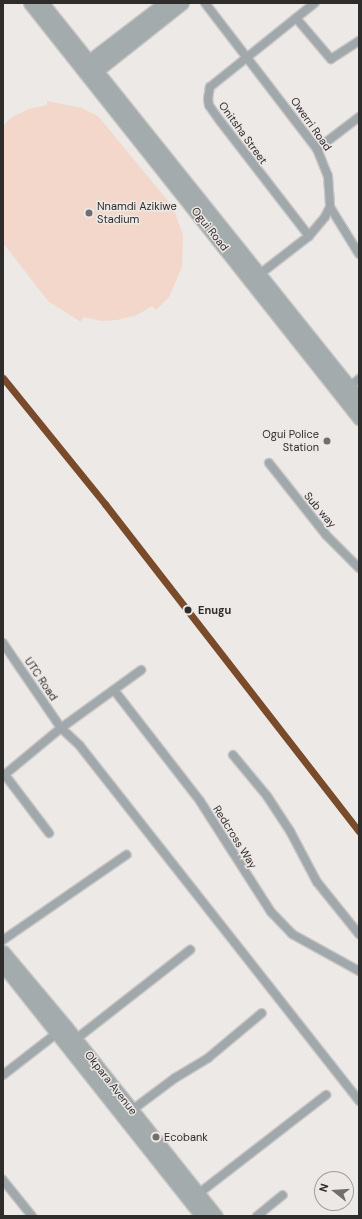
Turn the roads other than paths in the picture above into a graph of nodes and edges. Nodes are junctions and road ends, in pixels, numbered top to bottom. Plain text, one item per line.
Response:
1 (30, 3) edge
2 (42, 3) edge
3 (165, 3) edge
4 (182, 3) edge
5 (205, 3) edge
6 (315, 3) edge
7 (296, 18) junction
8 (359, 41) edge
9 (78, 49) junction
10 (110, 53) junction
11 (247, 57) junction
12 (89, 69) junction
13 (106, 83) junction
14 (359, 117) edge
15 (318, 149) junction
16 (330, 207) junction
17 (309, 236) junction
18 (359, 254) edge
19 (254, 278) junction
20 (349, 387) edge
21 (359, 399) edge
22 (359, 418) edge
23 (269, 463) dead end
24 (359, 568) edge
25 (3, 643) edge
26 (141, 670) dead end
27 (114, 690) junction
28 (61, 728) junction
29 (233, 755) dead end
30 (4, 775) edge
31 (49, 833) dead end
32 (126, 855) dead end
33 (359, 934) edge
34 (3, 940) edge
35 (190, 950) dead end
36 (3, 952) edge
37 (3, 965) edge
38 (359, 971) edge
39 (262, 1013) dead end
40 (62, 1030) junction
41 (76, 1039) junction
42 (3, 1075) edge
43 (104, 1084) junction
44 (326, 1095) dead end
45 (359, 1101) edge
46 (132, 1110) junction
47 (3, 1180) edge
48 (198, 1194) junction
49 (283, 1196) dead end
50 (201, 1212) edge
51 (32, 1216) edge
52 (216, 1216) edge
53 (257, 1216) edge

1 - 12 main road, Ogui Road
2 - 9 main road, Ogui Road
3 - 10 main road
4 - 10 main road
5 - 11 street, Owerri Road
6 - 7 street, Onitsha Street
7 - 8 street
7 - 11 street, Onitsha Street
9 - 10 main road
9 - 12 main road, Ogui Road
10 - 12 main road
10 - 13 main road
11 - 15 street, Owerri Road
11 - 17 street, Onitsha Street
12 - 13 main road, Ogui Road
12 - 19 main road, Ogui Road
13 - 19 main road, Ogui Road
14 - 15 street
15 - 16 street, Owerri Road
16 - 17 street
16 - 18 street
17 - 19 street
19 - 20 main road, Ogui Road
20 - 21 main road, Ogui Road
20 - 22 main road, Ogui Road
23 - 24 street, Sub way
25 - 28 street, UTC Road
26 - 27 street
27 - 28 street
27 - 38 street, Redcross Way
28 - 30 street
28 - 45 street, UTC Road
29 - 33 street
30 - 31 street
32 - 34 street
35 - 41 street
36 - 40 main road, Okpara Avenue
37 - 40 main road, Okpara Avenue
39 - 46 street
40 - 41 main road, Okpara Avenue
40 - 42 street
40 - 43 main road, Okpara Avenue
41 - 43 main road, Okpara Avenue
43 - 46 main road, Okpara Avenue
43 - 50 main road, Okpara Avenue
44 - 48 street
46 - 48 main road, Okpara Avenue
47 - 51 street
48 - 50 main road, Okpara Avenue
49 - 53 street
50 - 52 main road, Okpara Avenue

